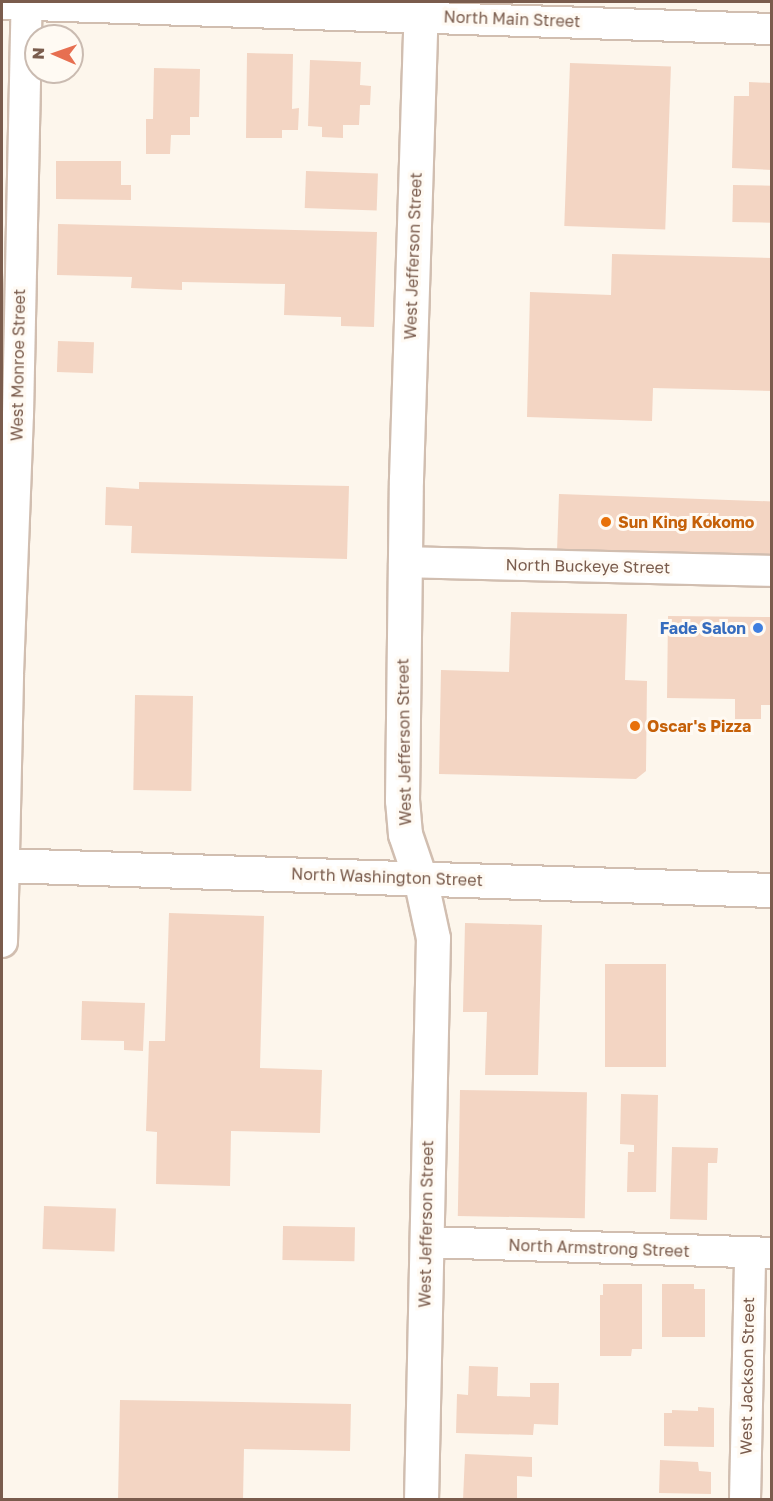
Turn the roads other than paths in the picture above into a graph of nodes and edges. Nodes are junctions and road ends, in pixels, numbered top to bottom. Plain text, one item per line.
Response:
1 (18, 3) edge
2 (421, 9) edge
3 (771, 29) edge
4 (404, 562) junction
5 (771, 571) edge
6 (3, 865) edge
7 (420, 878) junction
8 (771, 890) edge
9 (2, 942) edge
10 (426, 1242) junction
11 (761, 1253) edge
12 (421, 1500) edge
13 (745, 1500) edge

1 - 2 street, North Main Street
1 - 6 street, West Monroe Street
2 - 3 street, North Main Street
2 - 4 street, West Jefferson Street
4 - 5 street, North Buckeye Street
4 - 7 street, West Jefferson Street
6 - 7 street, North Washington Street
6 - 9 street, West Monroe Street
7 - 8 street, North Washington Street
7 - 10 street, West Jefferson Street
10 - 11 street, North Armstrong Street
10 - 12 street, West Jefferson Street
11 - 13 street, West Jackson Street

